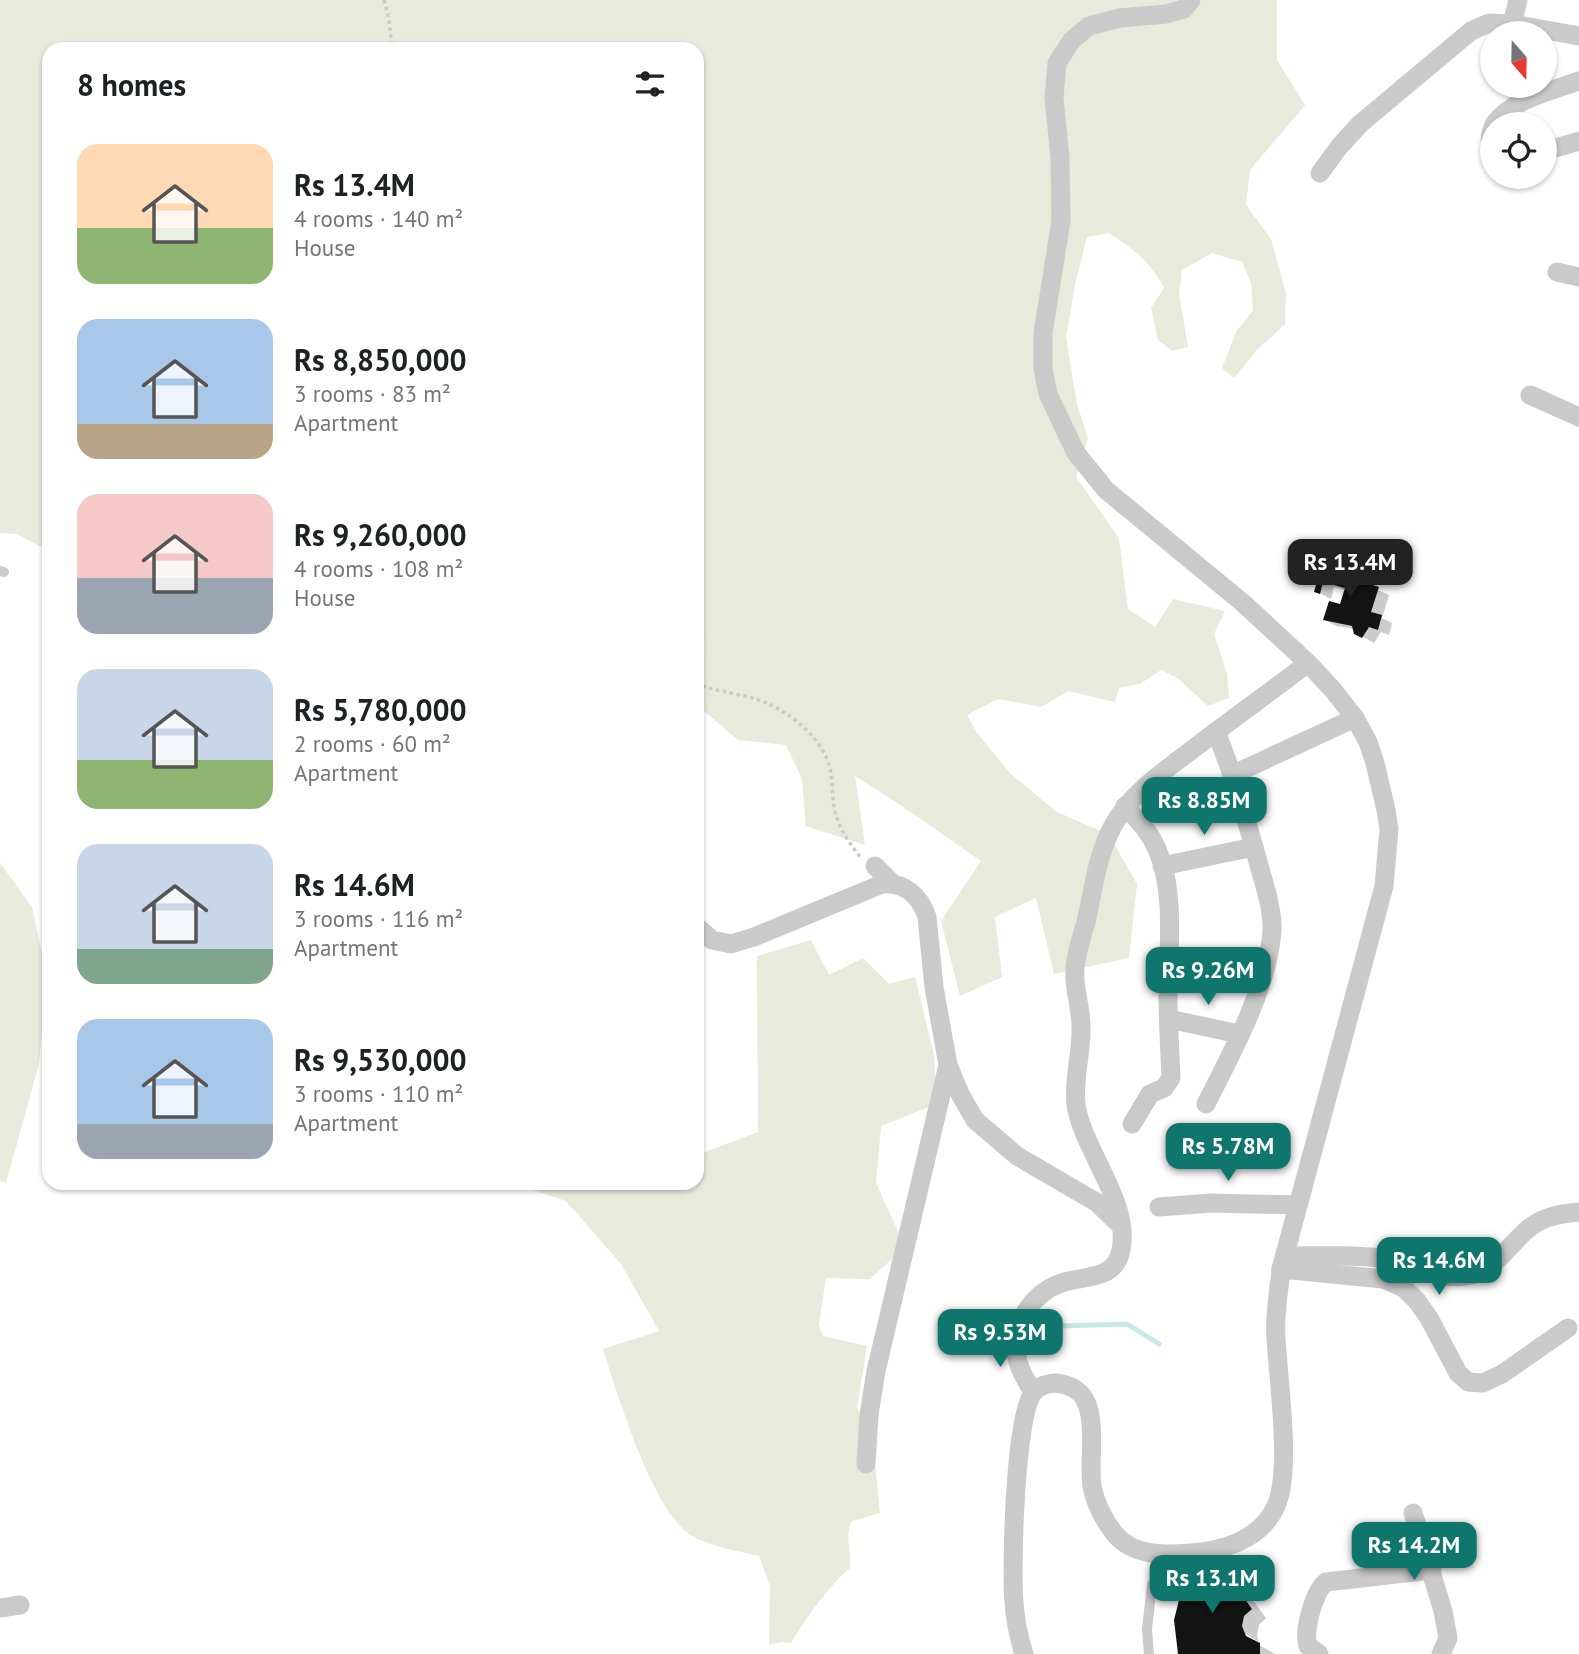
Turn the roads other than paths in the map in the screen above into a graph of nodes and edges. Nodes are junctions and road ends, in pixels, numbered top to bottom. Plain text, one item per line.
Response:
1 (1191, 0) edge
2 (1518, 0) edge
3 (1513, 21) edge
4 (1480, 27) edge
5 (1558, 32) edge
6 (1579, 36) edge
7 (1579, 81) edge
8 (1506, 112) edge
9 (1579, 141) edge
10 (1557, 147) edge
11 (1320, 173) dead end
12 (1557, 272) dead end
13 (1579, 277) edge
14 (1530, 395) dead end
15 (1579, 417) edge
16 (1308, 663) junction
17 (1354, 718) junction
18 (1216, 732) junction
19 (1234, 774) junction
20 (1125, 806) junction
21 (1254, 847) junction
22 (875, 866) road end
23 (1162, 866) junction
24 (892, 883) junction
25 (704, 933) edge
26 (1169, 1019) junction
27 (1238, 1034) junction
28 (948, 1065) junction
29 (1206, 1104) dead end
30 (1132, 1124) dead end
31 (1298, 1205) junction
32 (1159, 1208) dead end
33 (1579, 1212) edge
34 (1120, 1225) junction
35 (1283, 1263) junction
36 (1567, 1328) dead end
37 (1033, 1392) junction
38 (866, 1464) dead end
39 (1413, 1513) dead end
40 (1432, 1570) junction
41 (1152, 1584) dead end
42 (1024, 1654) edge
43 (1149, 1654) edge
44 (1319, 1654) edge
45 (1441, 1654) edge

1 - 16 street
2 - 3 street
4 - 11 street
5 - 6 street
7 - 8 street
9 - 10 street
12 - 13 street
14 - 15 street
16 - 17 street
16 - 18 street
17 - 19 street
17 - 31 street
18 - 19 street
18 - 20 street
19 - 21 street
20 - 23 street
20 - 34 street
21 - 23 street
21 - 27 street
22 - 24 street
23 - 26 street
24 - 25 street
24 - 28 street
26 - 27 street
26 - 30 street
27 - 29 street
28 - 34 street
28 - 38 street
31 - 32 street
31 - 35 street
33 - 35 street
34 - 37 street
35 - 36 street
35 - 37 street
37 - 42 street
39 - 40 street
40 - 44 street
40 - 45 street
41 - 43 lane

